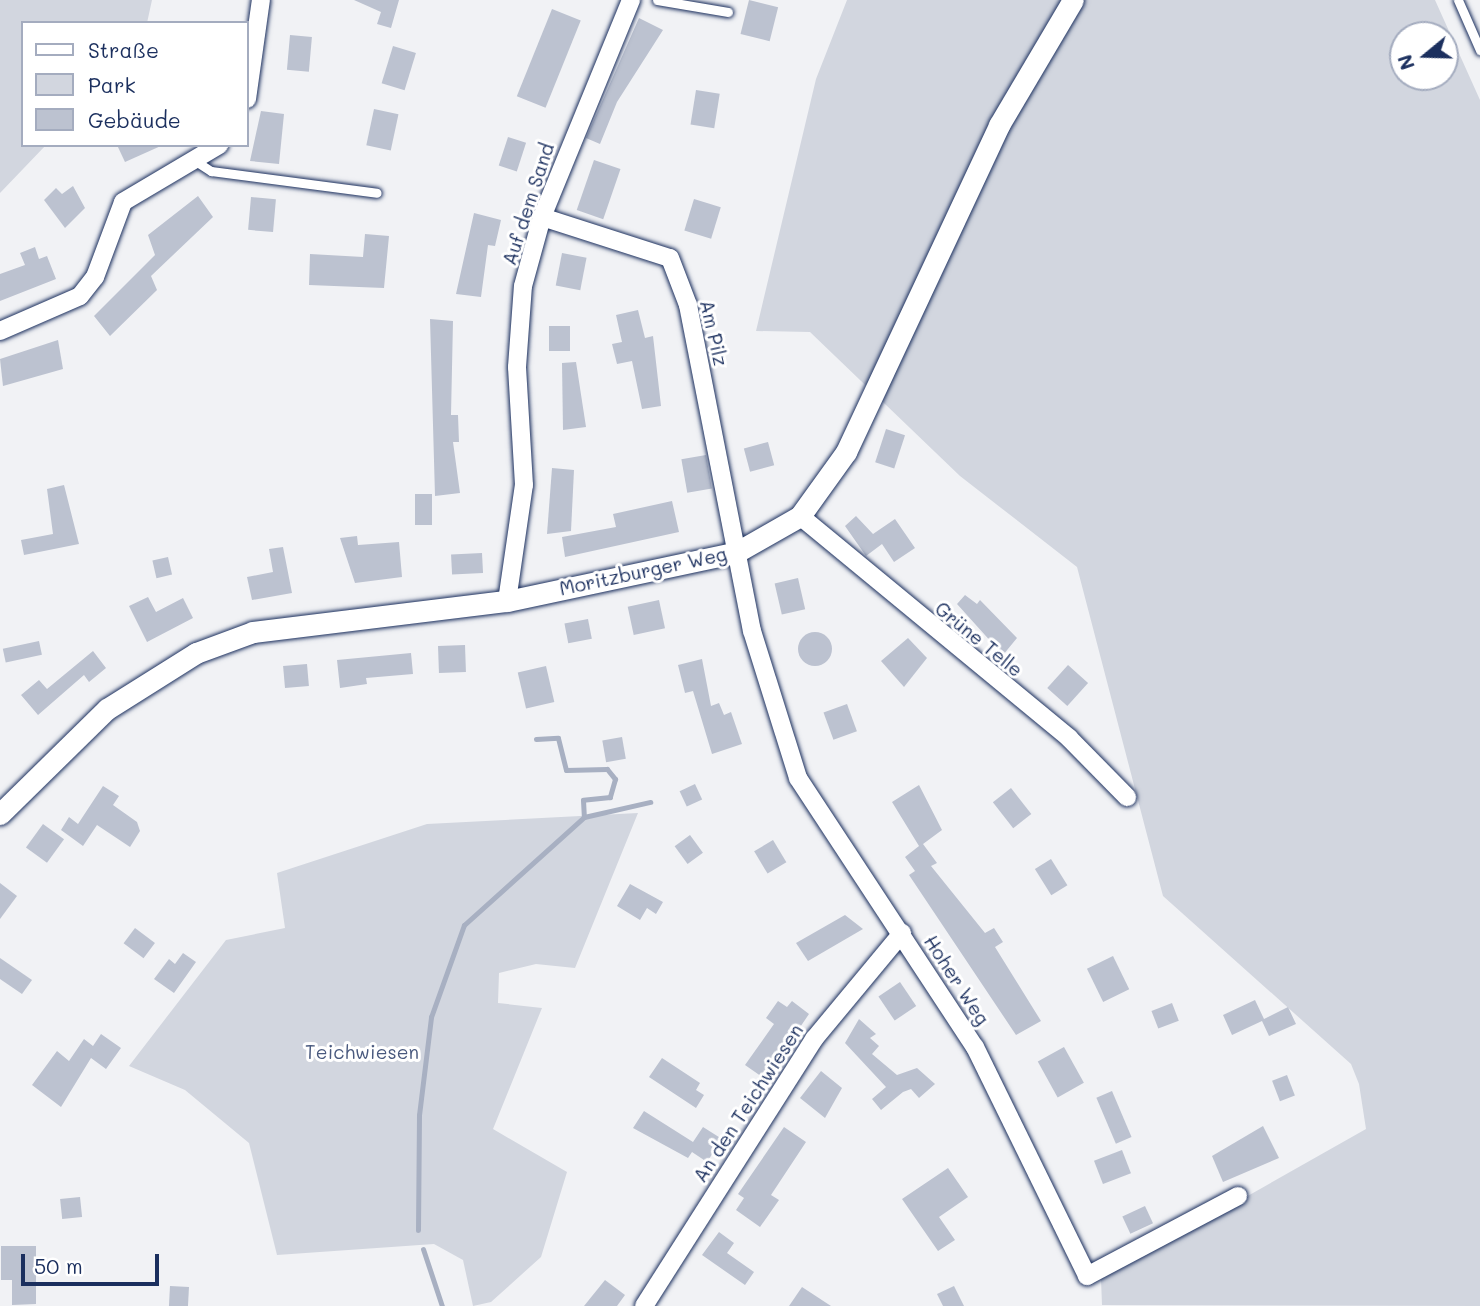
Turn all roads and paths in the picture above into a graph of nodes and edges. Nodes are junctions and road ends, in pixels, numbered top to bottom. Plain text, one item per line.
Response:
1 (261, 0) edge
2 (631, 0) edge
3 (657, 0) edge
4 (1073, 0) edge
5 (1458, 0) edge
6 (728, 12) dead end
7 (1480, 50) edge
8 (248, 92) edge
9 (216, 147) edge
10 (197, 162) junction
11 (377, 193) dead end
12 (542, 217) junction
13 (0, 331) edge
14 (800, 516) junction
15 (737, 552) junction
16 (507, 601) junction
17 (1127, 797) dead end
18 (0, 814) edge
19 (902, 933) junction
20 (1238, 1196) dead end
21 (644, 1306) edge

1 - 8 street
2 - 12 street, Auf dem Sand
3 - 6 lane
4 - 14 street, Moritzburger Weg
5 - 7 lane
9 - 10 street
10 - 11 lane
10 - 13 street
12 - 15 street, Am Pilz
12 - 16 street, Auf dem Sand
14 - 15 street, Moritzburger Weg
14 - 17 street, Grüne Telle
15 - 16 street, Moritzburger Weg
15 - 19 street, Hoher Weg
16 - 18 street, Moritzburger Weg
19 - 20 street, Hoher Weg
19 - 21 street, An den Teichwiesen

